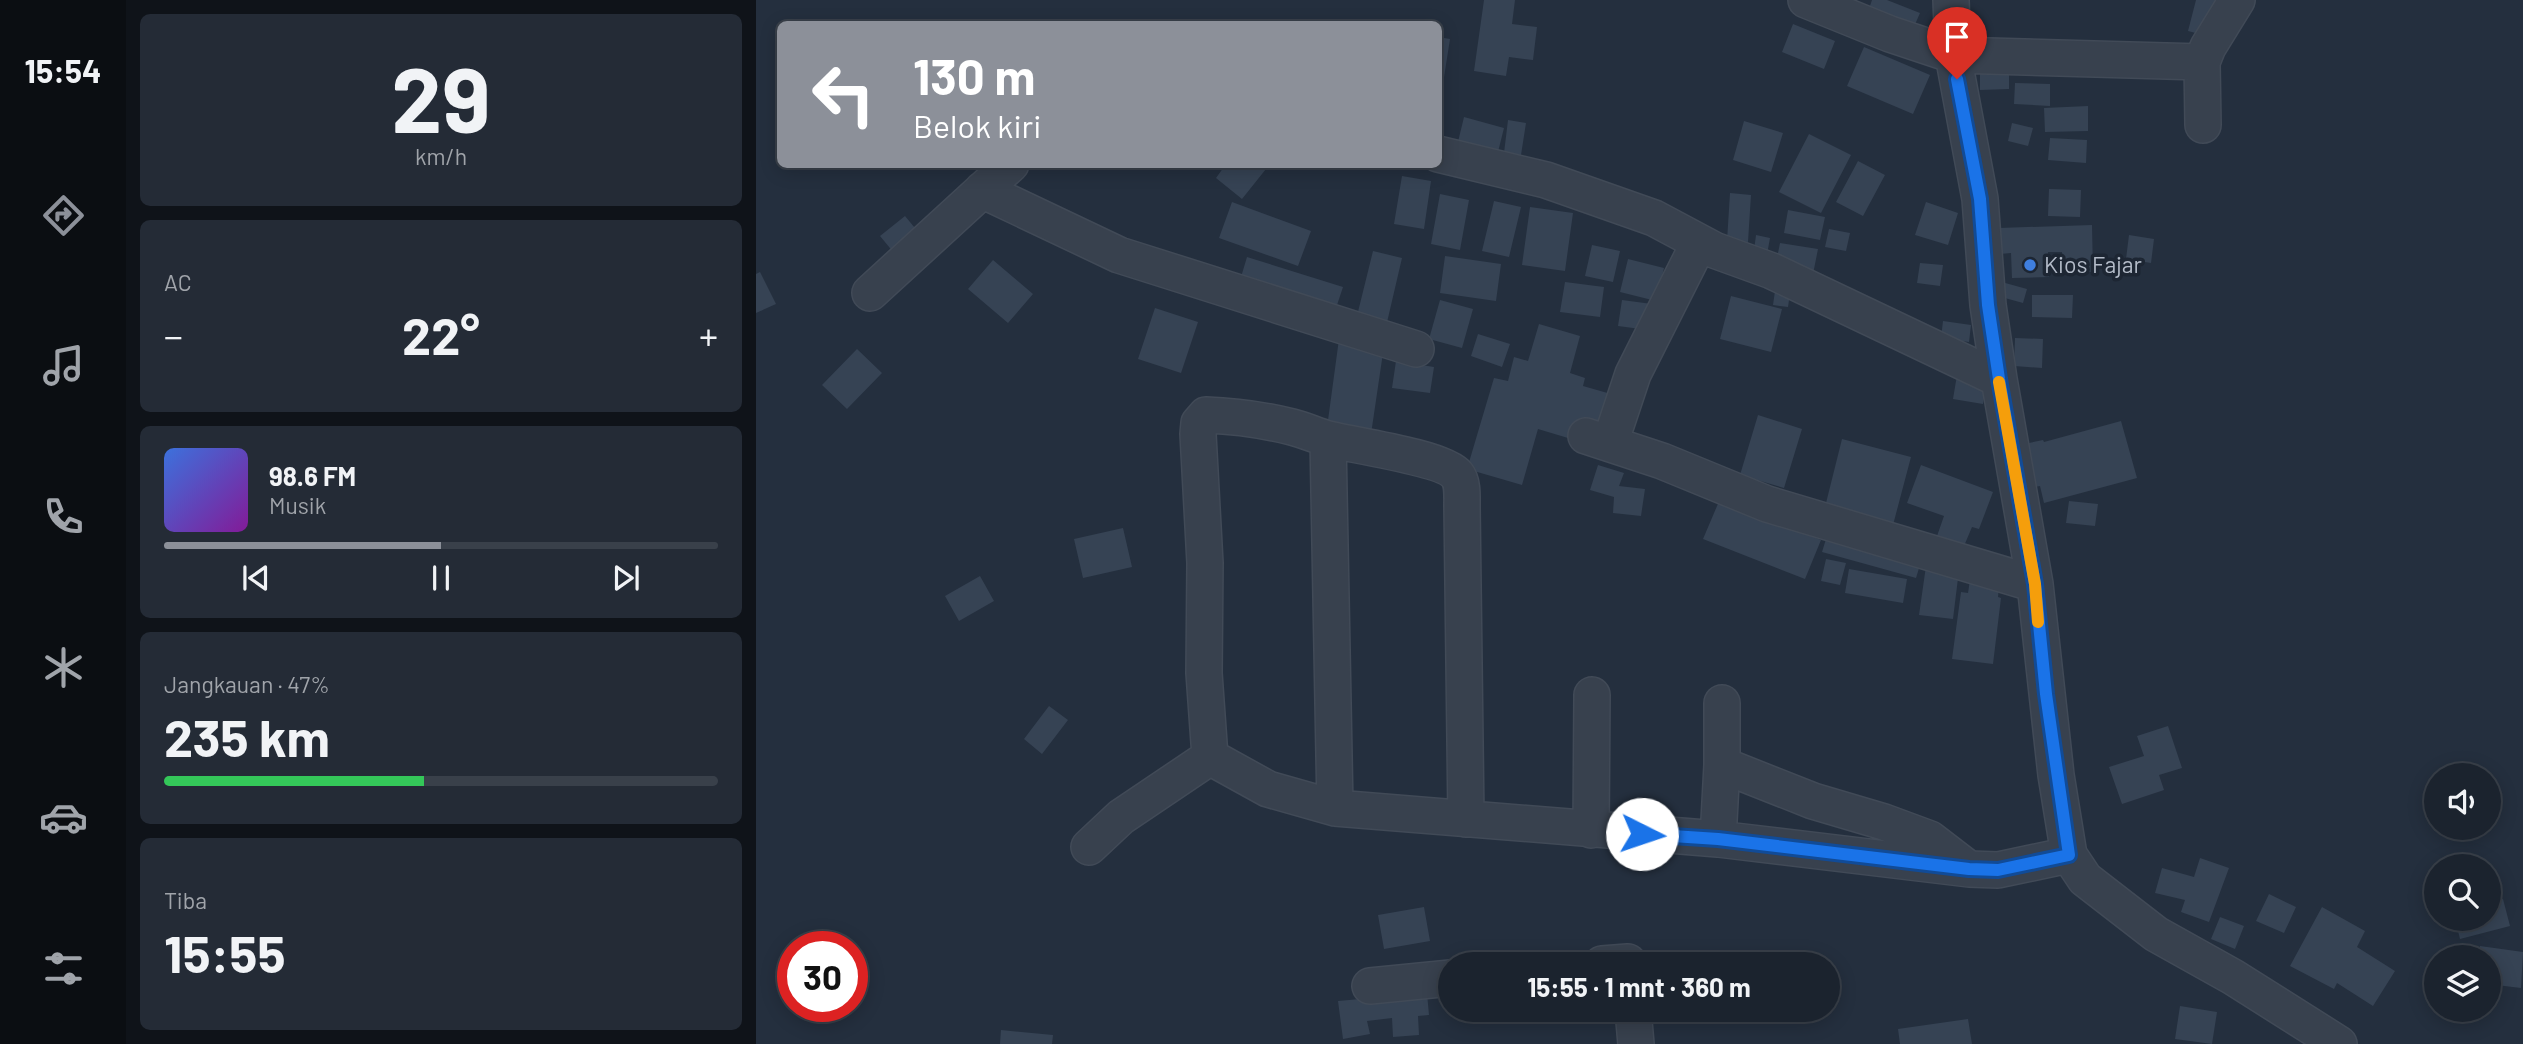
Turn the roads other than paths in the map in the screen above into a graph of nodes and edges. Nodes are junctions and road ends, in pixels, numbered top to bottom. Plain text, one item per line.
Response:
1 (1806, 0) edge
2 (1951, 0) edge
3 (2237, 0) edge
4 (1953, 55) junction
5 (2202, 62) junction
6 (2203, 125) dead end
7 (1442, 155) edge
8 (1007, 168) edge
9 (982, 190) junction
10 (1699, 243) junction
11 (870, 293) dead end
12 (1416, 349) dead end
13 (1999, 379) junction
14 (1328, 439) junction
15 (2035, 584) junction
16 (1592, 695) dead end
17 (1722, 703) dead end
18 (1210, 757) junction
19 (1722, 765) junction
20 (1335, 808) junction
21 (1466, 819) junction
22 (1591, 830) junction
23 (1718, 839) junction
24 (1089, 847) dead end
25 (2069, 855) junction
26 (1969, 869) junction
27 (1438, 979) edge
28 (1370, 986) dead end
29 (1634, 1022) edge
30 (1636, 1044) edge
31 (2339, 1044) edge

1 - 4 street
2 - 4 street
3 - 5 street
4 - 5 street
4 - 13 street
5 - 6 street
7 - 10 street
8 - 9 street
9 - 11 street
9 - 12 street
10 - 13 street
10 - 15 street
13 - 15 street
14 - 18 street
14 - 20 street
14 - 21 street
15 - 25 street
16 - 22 street
17 - 19 street
18 - 20 street
18 - 24 street
19 - 23 street
19 - 26 street
20 - 21 street
21 - 22 street
22 - 23 street
23 - 26 street
25 - 26 street
25 - 31 street
27 - 28 street
29 - 30 street

